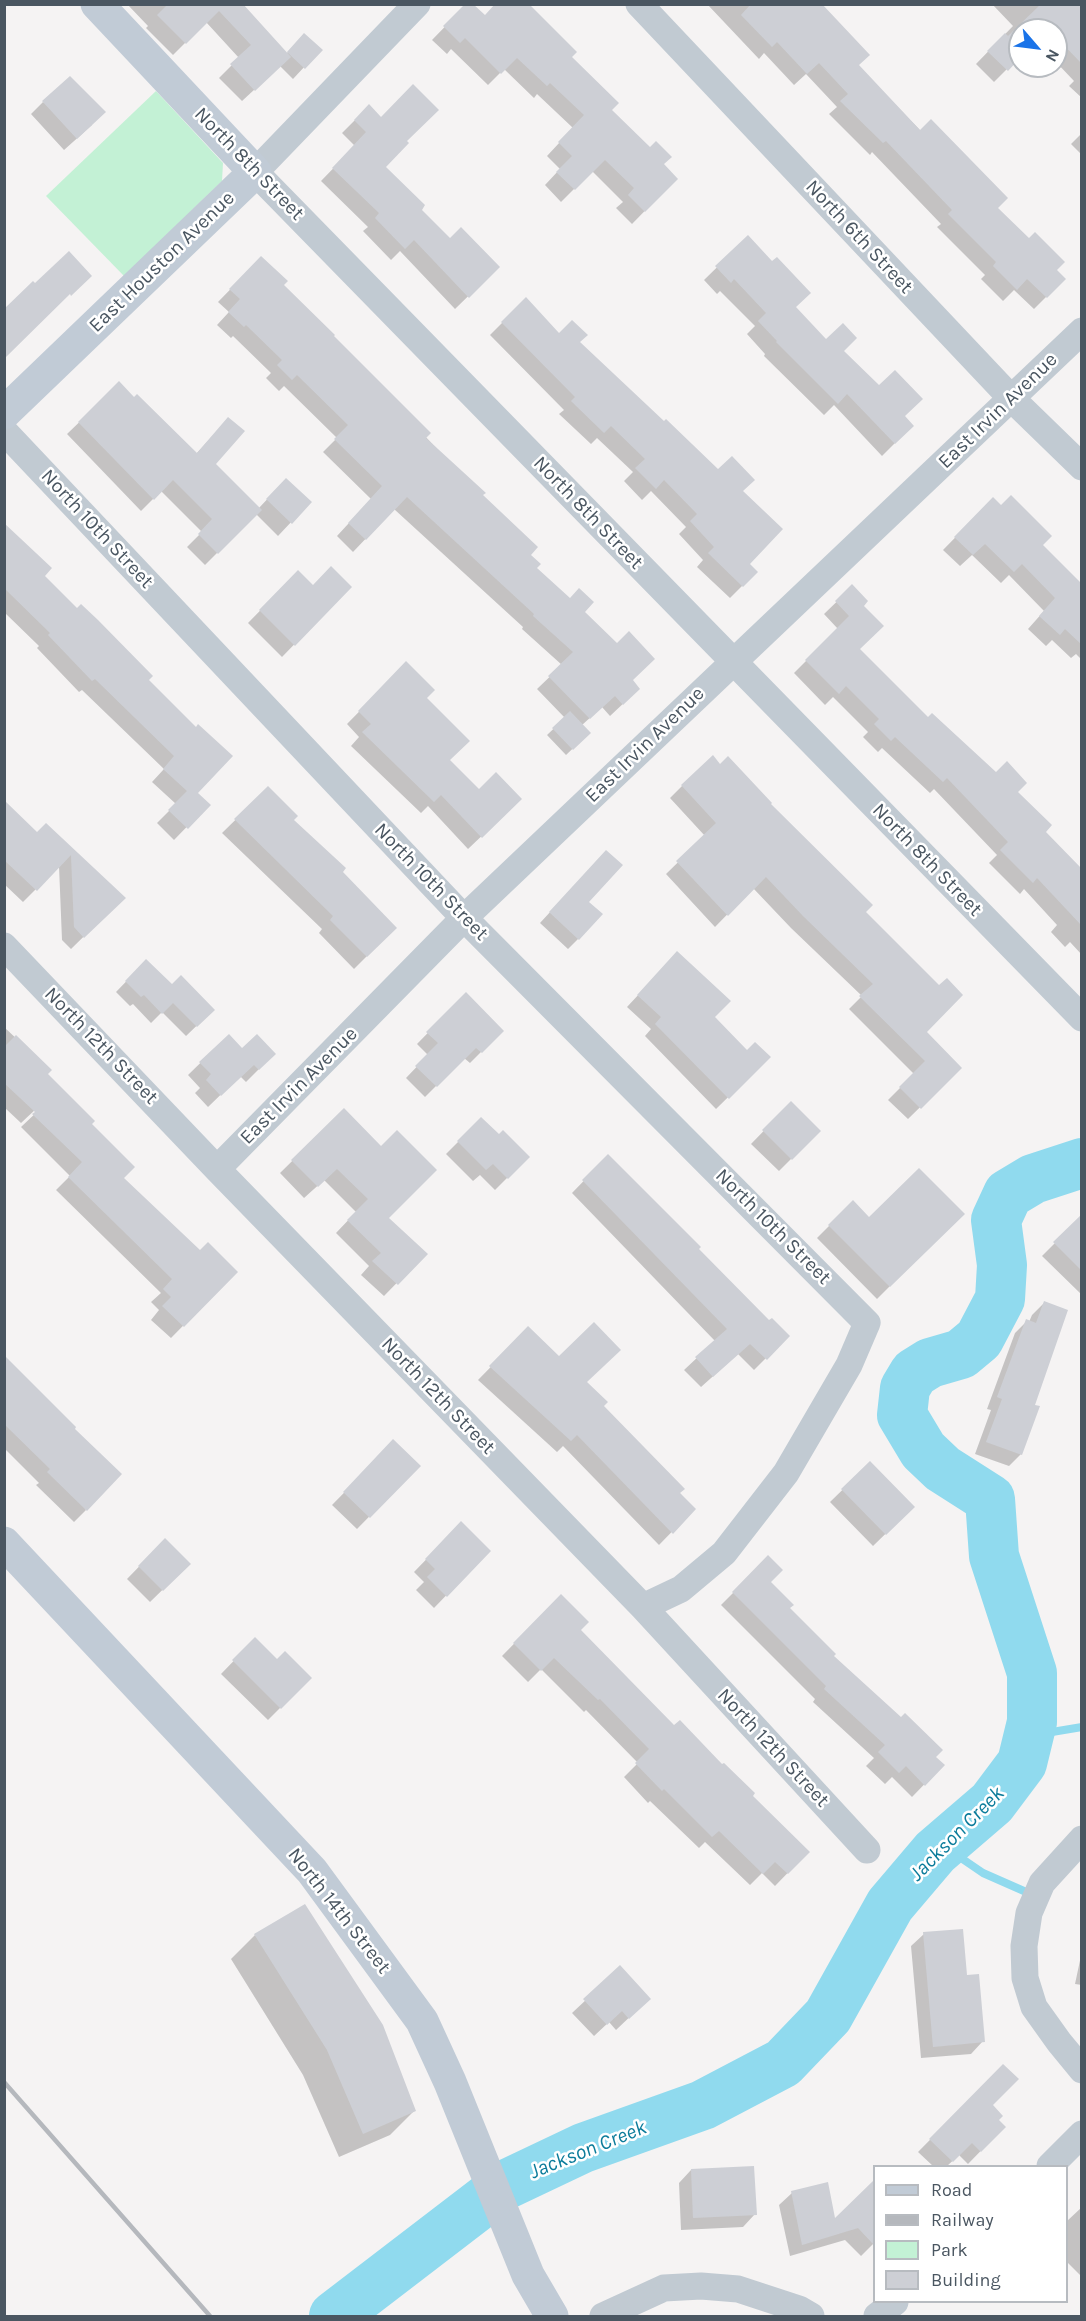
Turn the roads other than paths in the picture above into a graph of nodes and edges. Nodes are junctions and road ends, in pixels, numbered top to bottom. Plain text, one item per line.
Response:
1 (98, 4) edge
2 (417, 4) edge
3 (639, 4) edge
4 (255, 172) junction
5 (1082, 331) edge
6 (1012, 399) junction
7 (4, 413) edge
8 (4, 431) edge
9 (1082, 467) edge
10 (733, 662) junction
11 (464, 918) junction
12 (4, 946) edge
13 (1082, 1018) edge
14 (217, 1169) junction
15 (4, 1543) edge
16 (643, 1607) junction
17 (1082, 1839) edge
18 (867, 1850) dead end
19 (1082, 2070) edge
20 (1082, 2134) edge
21 (1051, 2165) edge
22 (893, 2303) edge
23 (552, 2316) edge
24 (603, 2316) edge
25 (811, 2316) edge
26 (877, 2316) edge

1 - 4 street, North 8th Street
2 - 4 street, East Houston Avenue
3 - 6 street, North 6th Street
4 - 7 street, East Houston Avenue
4 - 10 street, North 8th Street
5 - 6 street, East Irvin Avenue
6 - 9 street, North 6th Street
6 - 10 street, East Irvin Avenue
8 - 11 street, North 10th Street
10 - 11 street, East Irvin Avenue
10 - 13 street, North 8th Street
11 - 14 street, East Irvin Avenue
11 - 16 street, North 10th Street
12 - 14 street, North 12th Street
14 - 16 street, North 12th Street
15 - 23 street, North 14th Street
16 - 18 street, North 12th Street
17 - 19 street
20 - 21 street
22 - 26 street
24 - 25 street

